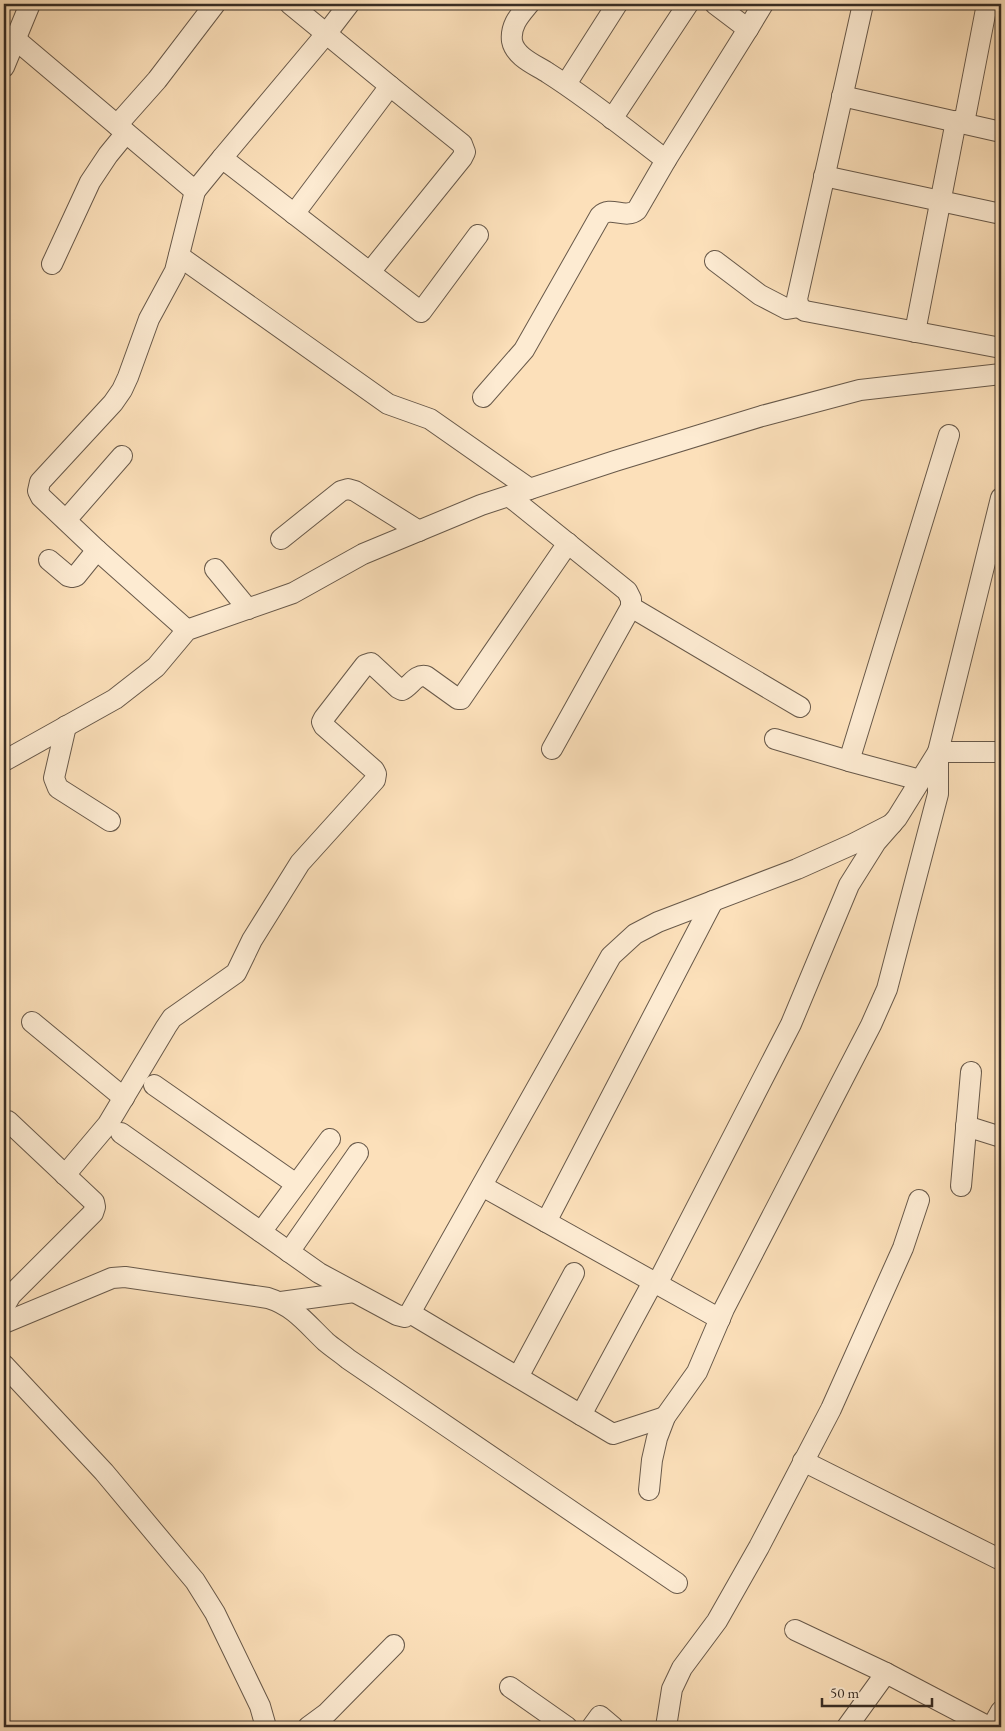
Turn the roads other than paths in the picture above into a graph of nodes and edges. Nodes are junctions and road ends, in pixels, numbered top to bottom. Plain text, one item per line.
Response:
1 (30, 4) edge
2 (215, 4) edge
3 (290, 4) edge
4 (349, 4) edge
5 (529, 4) edge
6 (617, 4) edge
7 (688, 4) edge
8 (714, 4) edge
9 (764, 4) edge
10 (863, 4) edge
11 (987, 4) edge
12 (748, 29) junction
13 (326, 34) junction
14 (15, 40) junction
15 (4, 67) edge
16 (566, 84) junction
17 (390, 86) junction
18 (842, 96) junction
19 (612, 119) junction
20 (960, 122) junction
21 (122, 129) junction
22 (1001, 132) edge
23 (222, 158) junction
24 (666, 160) junction
25 (824, 176) junction
26 (195, 191) junction
27 (942, 201) junction
28 (294, 214) junction
29 (1001, 214) edge
30 (478, 235) dead end
31 (179, 256) junction
32 (715, 261) dead end
33 (52, 264) dead end
34 (370, 272) junction
35 (799, 307) junction
36 (915, 332) junction
37 (1001, 348) edge
38 (1001, 374) edge
39 (483, 397) dead end
40 (949, 436) dead end
41 (122, 456) dead end
42 (530, 489) junction
43 (509, 496) junction
44 (1001, 498) edge
45 (66, 520) junction
46 (419, 531) junction
47 (997, 535) edge
48 (281, 539) dead end
49 (568, 543) junction
50 (98, 550) junction
51 (49, 560) dead end
52 (215, 569) dead end
53 (631, 607) junction
54 (248, 609) junction
55 (187, 630) junction
56 (800, 707) dead end
57 (66, 726) junction
58 (775, 739) dead end
59 (552, 749) dead end
60 (938, 752) junction
61 (1001, 752) edge
62 (4, 761) edge
63 (849, 761) junction
64 (920, 780) junction
65 (110, 822) dead end
66 (892, 824) junction
67 (713, 901) junction
68 (32, 1022) dead end
69 (971, 1072) dead end
70 (154, 1085) dead end
71 (124, 1098) junction
72 (8, 1121) dead end
73 (966, 1126) junction
74 (121, 1133) dead end
75 (1001, 1137) edge
76 (330, 1139) dead end
77 (358, 1153) dead end
78 (65, 1175) junction
79 (296, 1184) junction
80 (482, 1186) junction
81 (961, 1186) dead end
82 (919, 1200) dead end
83 (546, 1222) junction
84 (261, 1232) junction
85 (289, 1252) junction
86 (574, 1273) dead end
87 (655, 1283) junction
88 (354, 1292) junction
89 (281, 1302) junction
90 (4, 1307) edge
91 (410, 1313) junction
92 (720, 1319) junction
93 (4, 1323) edge
94 (4, 1365) edge
95 (518, 1378) junction
96 (581, 1415) junction
97 (665, 1417) junction
98 (803, 1461) junction
99 (650, 1490) dead end
100 (1001, 1560) edge
101 (677, 1583) dead end
102 (795, 1630) dead end
103 (394, 1645) dead end
104 (886, 1673) junction
105 (510, 1687) dead end
106 (1001, 1712) edge
107 (266, 1727) edge
108 (308, 1727) edge
109 (567, 1727) edge
110 (592, 1727) edge
111 (613, 1727) edge
112 (666, 1727) edge
113 (847, 1727) edge
114 (990, 1727) edge

1 - 14 street
2 - 21 street
3 - 13 street
4 - 13 street
5 - 16 street
6 - 16 street
7 - 19 street
8 - 12 street
9 - 12 street
10 - 18 street
11 - 20 street
12 - 24 street
13 - 17 street
13 - 23 street
14 - 15 street
14 - 21 street
16 - 19 street
17 - 28 street
17 - 34 street
18 - 20 street
18 - 25 street
19 - 24 street
20 - 22 street
20 - 27 street
21 - 26 street
21 - 33 street
23 - 26 street
23 - 28 street
24 - 39 street
25 - 27 street
25 - 35 street
26 - 31 street
27 - 29 street
27 - 36 street
28 - 34 street
30 - 34 street
31 - 42 street
31 - 45 street
32 - 35 street
35 - 36 street
36 - 37 street
38 - 42 street
40 - 63 street
41 - 45 street
42 - 43 street
43 - 46 street
43 - 49 street
44 - 47 street
45 - 50 street
46 - 48 street
46 - 54 street
47 - 60 street
49 - 53 street
49 - 71 street
50 - 51 street
50 - 55 street
52 - 54 street
53 - 56 street
53 - 59 street
54 - 55 street
55 - 57 street
57 - 62 street
57 - 65 street
58 - 63 street
60 - 61 street
60 - 64 street
60 - 92 street
63 - 64 street
64 - 66 street
66 - 67 street
66 - 87 street
67 - 80 street
67 - 83 street
68 - 71 street
69 - 73 street
70 - 79 street
71 - 78 street
72 - 78 street
73 - 75 street
73 - 81 street
74 - 84 street
76 - 79 street
77 - 85 street
78 - 90 street
79 - 84 street
80 - 83 street
80 - 91 street
82 - 98 street
83 - 87 street
84 - 85 street
85 - 88 street
86 - 95 street
87 - 92 street
87 - 96 street
88 - 89 street
88 - 91 street
89 - 93 street
89 - 101 street
91 - 95 street
92 - 97 street
94 - 107 street
95 - 96 street
96 - 97 street
97 - 99 street
98 - 100 street
98 - 112 street
102 - 104 street
103 - 108 street
104 - 113 street
104 - 114 street
105 - 109 street
106 - 114 street
110 - 111 street

